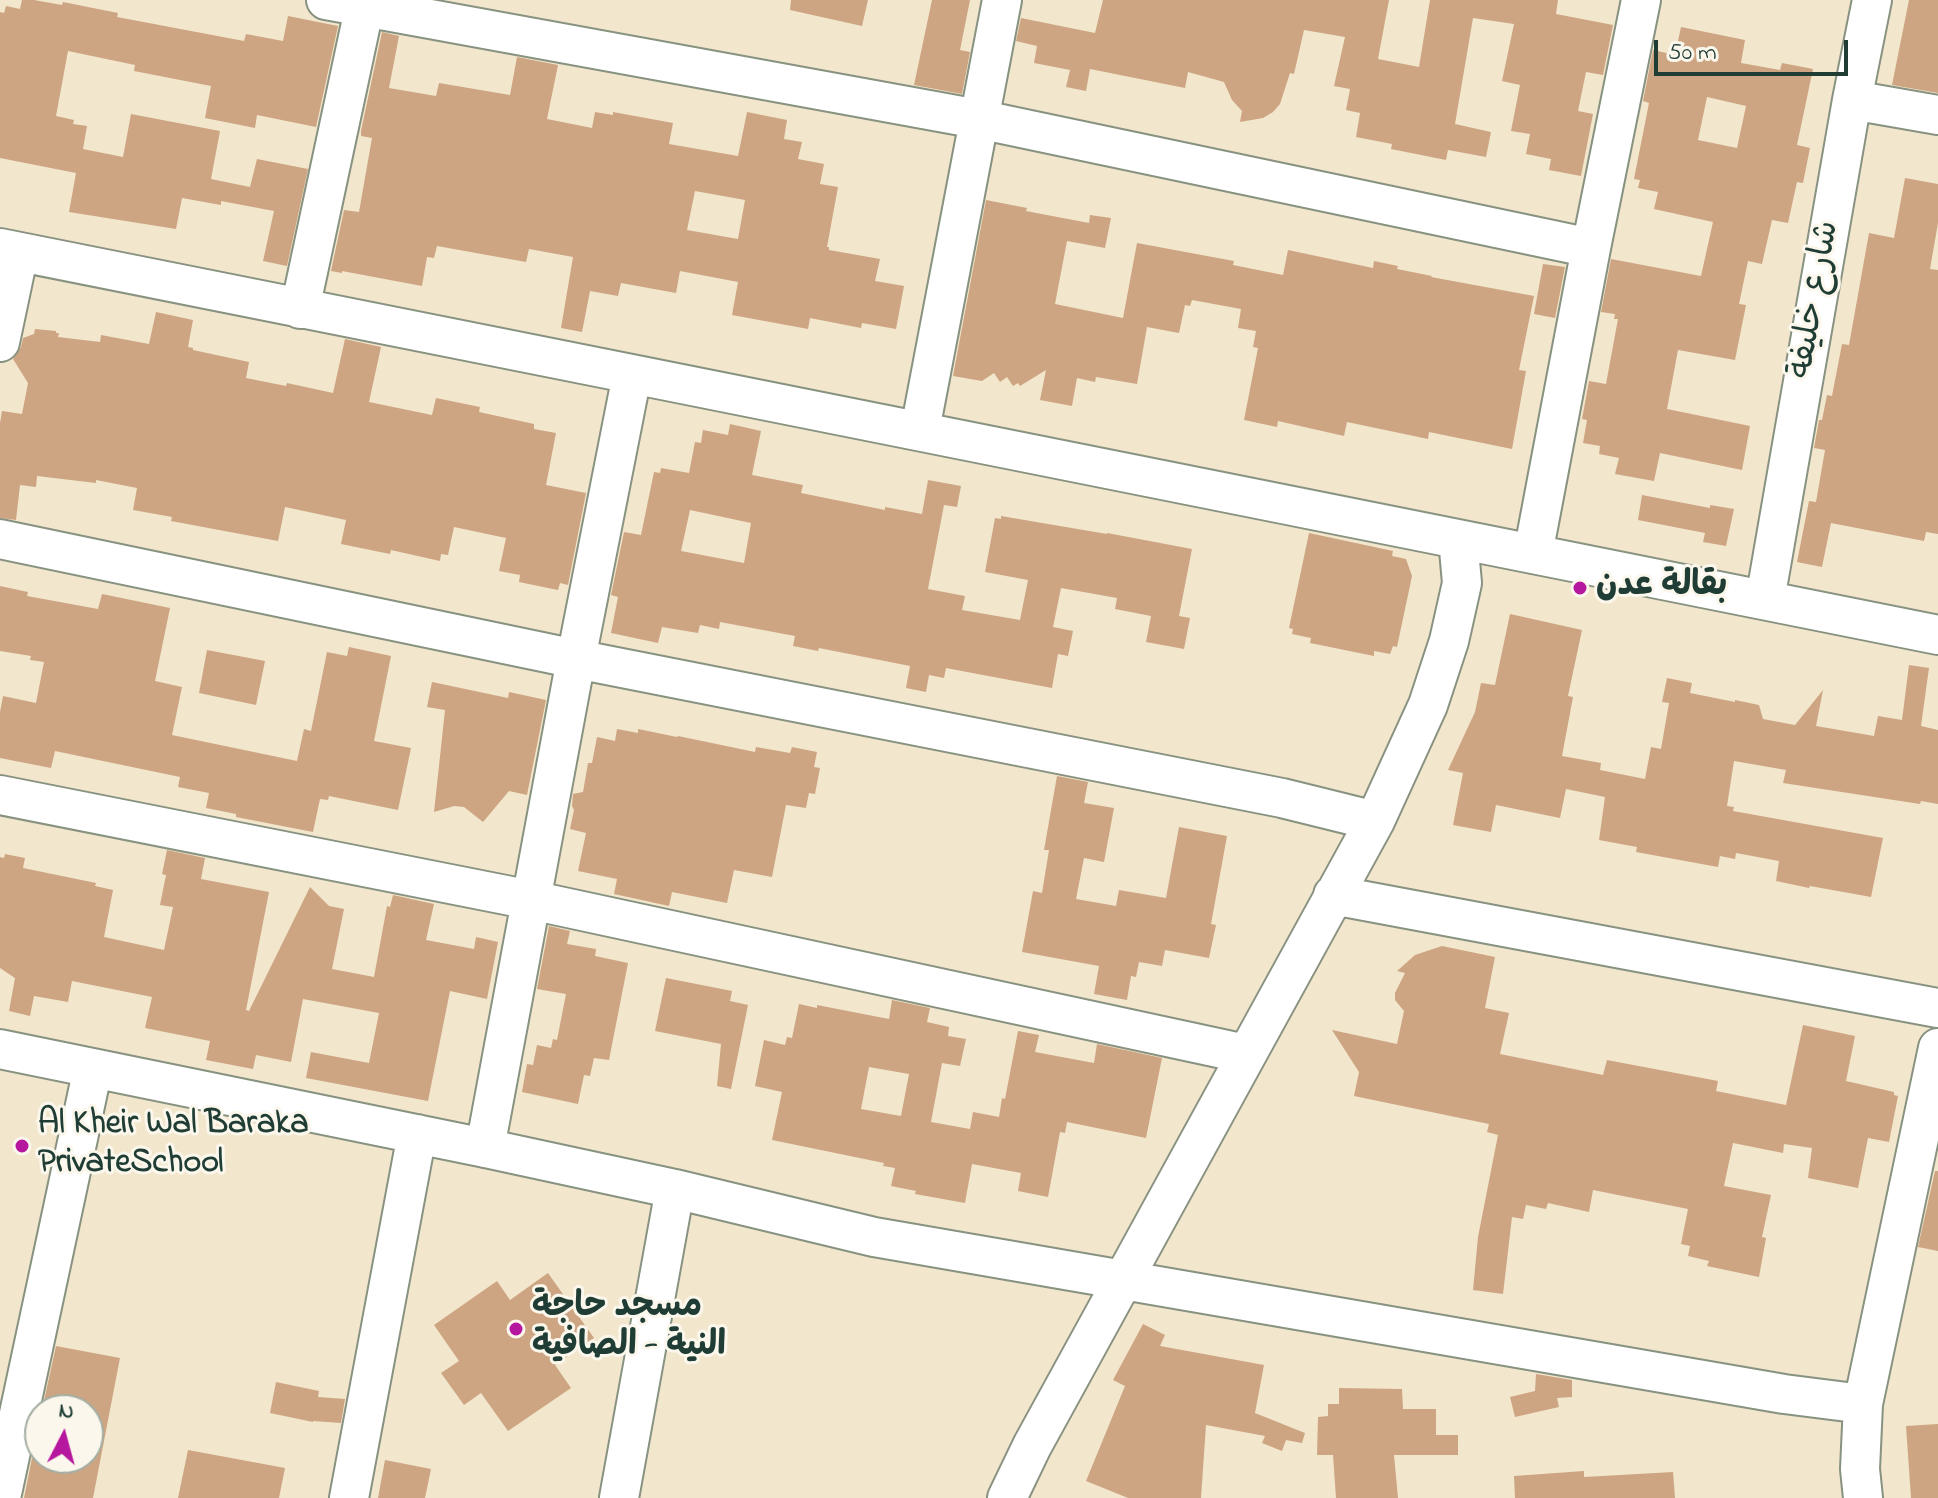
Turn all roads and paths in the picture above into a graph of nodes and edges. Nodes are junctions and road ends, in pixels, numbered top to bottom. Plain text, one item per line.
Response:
1 (326, 0) edge
2 (1002, 0) edge
3 (1641, 0) edge
4 (1871, 0) edge
5 (366, 4) edge
6 (1852, 100) junction
7 (1938, 115) edge
8 (978, 119) junction
9 (1591, 248) junction
10 (9, 250) edge
11 (300, 309) junction
12 (0, 342) edge
13 (632, 375) junction
14 (920, 430) junction
15 (0, 539) edge
16 (1458, 539) junction
17 (1533, 554) junction
18 (1765, 600) junction
19 (1938, 635) edge
20 (576, 659) junction
21 (0, 795) edge
22 (1375, 821) junction
23 (1333, 895) junction
24 (531, 900) junction
25 (1938, 1008) edge
26 (1938, 1048) edge
27 (0, 1049) edge
28 (1246, 1054) junction
29 (93, 1068) junction
30 (417, 1134) junction
31 (485, 1148) junction
32 (675, 1189) junction
33 (1124, 1279) junction
34 (1863, 1404) junction
35 (1, 1498) edge
36 (349, 1498) edge
37 (619, 1498) edge
38 (1007, 1498) edge
39 (1863, 1498) edge

1 - 5 street
2 - 8 street
3 - 9 street
4 - 6 street, شارع خليفة
5 - 8 street
5 - 11 street
6 - 7 street
6 - 18 street, شارع خليفة
8 - 9 street
8 - 14 street
9 - 17 street
10 - 11 street
10 - 12 street
11 - 13 street
13 - 14 street
13 - 20 street
14 - 16 street
15 - 20 street
16 - 17 street
16 - 22 street
17 - 18 street
18 - 19 street
20 - 22 street
20 - 24 street
21 - 24 street
22 - 23 street
23 - 25 street
23 - 28 street
24 - 28 street
24 - 31 street
26 - 34 street
27 - 29 street
28 - 33 street
29 - 30 street
29 - 35 street
30 - 31 street
30 - 36 street
31 - 32 street
32 - 33 street
32 - 37 street
33 - 34 street
33 - 38 street
34 - 39 street

